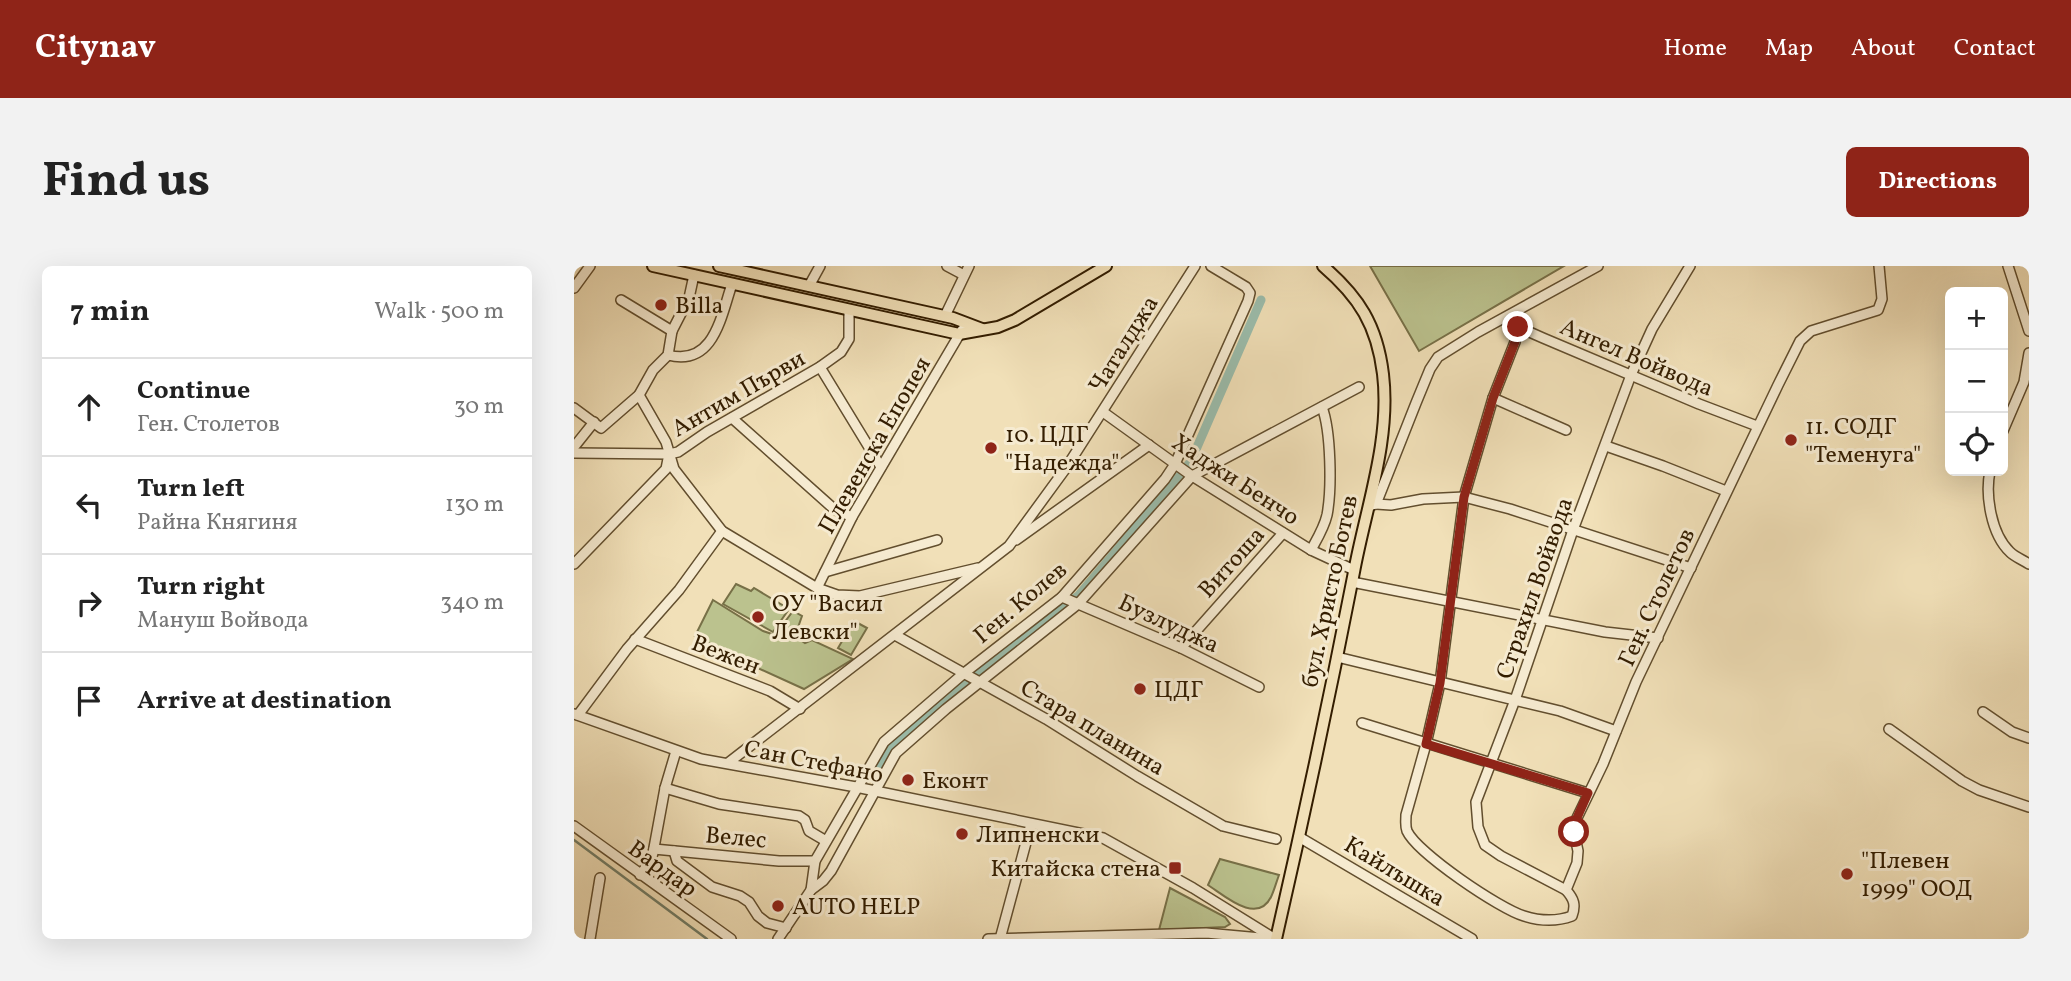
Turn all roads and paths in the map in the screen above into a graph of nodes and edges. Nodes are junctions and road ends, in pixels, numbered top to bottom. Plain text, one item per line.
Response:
1 (590, 266) edge
2 (653, 266) edge
3 (719, 266) edge
4 (820, 266) edge
5 (947, 266) edge
6 (969, 266) edge
7 (1195, 266) edge
8 (1212, 266) edge
9 (1323, 266) edge
10 (1598, 266) edge
11 (1690, 266) edge
12 (1879, 266) edge
13 (2008, 266) edge
14 (1102, 267) edge
15 (694, 275) junction
16 (964, 275) junction
17 (732, 284) junction
18 (809, 286) junction
19 (574, 288) edge
20 (621, 300) dead end
21 (880, 302) junction
22 (849, 311) junction
23 (945, 316) junction
24 (876, 317) junction
25 (1505, 318) junction
26 (966, 322) junction
27 (1518, 327) junction
28 (982, 329) junction
29 (672, 331) junction
30 (2029, 331) edge
31 (959, 334) junction
32 (2029, 353) edge
33 (668, 355) junction
34 (820, 367) junction
35 (1631, 375) junction
36 (1359, 387) dead end
37 (639, 395) junction
38 (1493, 398) junction
39 (1322, 407) junction
40 (574, 408) edge
41 (1103, 412) junction
42 (732, 418) junction
43 (2008, 419) edge
44 (594, 422) junction
45 (1757, 426) junction
46 (1566, 430) dead end
47 (1149, 445) junction
48 (1606, 446) junction
49 (574, 447) edge
50 (574, 453) edge
51 (669, 454) junction
52 (881, 467) junction
53 (1184, 470) junction
54 (1990, 476) edge
55 (1726, 491) junction
56 (1464, 497) junction
57 (1372, 505) junction
58 (852, 517) junction
59 (1573, 530) junction
60 (722, 531) junction
61 (1283, 533) junction
62 (937, 540) dead end
63 (1009, 545) junction
64 (1311, 550) junction
65 (574, 564) edge
66 (2029, 564) edge
67 (983, 566) junction
68 (1692, 568) junction
69 (1354, 570) junction
70 (825, 572) junction
71 (1352, 582) junction
72 (817, 587) junction
73 (1451, 600) junction
74 (1071, 601) junction
75 (1543, 620) junction
76 (895, 635) junction
77 (1658, 638) junction
78 (635, 639) junction
79 (1181, 648) junction
80 (1337, 657) junction
81 (965, 675) junction
82 (978, 683) junction
83 (1440, 683) junction
84 (1259, 687) dead end
85 (1515, 700) junction
86 (800, 709) junction
87 (1983, 712) dead end
88 (576, 714) edge
89 (1362, 723) dead end
90 (1889, 729) dead end
91 (1616, 731) junction
92 (2029, 738) edge
93 (1426, 744) junction
94 (676, 751) junction
95 (728, 763) junction
96 (1491, 764) junction
97 (856, 787) junction
98 (665, 788) junction
99 (874, 791) junction
100 (1588, 793) junction
101 (2029, 807) edge
102 (1031, 824) junction
103 (574, 827) edge
104 (1299, 836) junction
105 (1276, 839) dead end
106 (826, 841) junction
107 (654, 849) junction
108 (674, 851) junction
109 (815, 861) junction
110 (640, 874) junction
111 (600, 878) dead end
112 (811, 890) junction
113 (1566, 890) junction
114 (786, 928) junction
115 (1157, 936) edge
116 (1000, 938) edge
117 (590, 939) edge
118 (731, 939) edge
119 (778, 939) edge
120 (988, 939) edge
121 (1275, 939) edge
122 (1472, 939) edge

1 - 19 street
2 - 15 main road
3 - 18 main road
4 - 18 street
5 - 16 street
6 - 16 street
7 - 41 street, Чаталджа
8 - 53 street, Ген. Колев
9 - 57 main road, бул. Христо Ботев
10 - 25 street
11 - 35 street, Страхил Войвода
12 - 45 street, Ген. Столетов
13 - 30 street
14 - 28 main road
15 - 17 main road
15 - 29 street
16 - 23 street
17 - 22 main road
17 - 33 street
18 - 21 main road
20 - 29 street
21 - 23 main road
21 - 24 main road
22 - 24 main road
22 - 34 street, Антим Първи
23 - 26 main road
24 - 31 main road
25 - 27 street, Ангел Войвода
25 - 57 street
26 - 28 main road
26 - 31 street, Плевенска Епопея
27 - 35 street, Ангел Войвода
27 - 38 street
28 - 31 main road
29 - 33 street
31 - 52 street, Плевенска Епопея
32 - 43 street
33 - 37 street
34 - 42 street, Антим Първи
34 - 52 street
35 - 45 street, Ангел Войвода
35 - 48 street, Страхил Войвода
36 - 39 street
37 - 44 street
37 - 51 street
38 - 46 street
38 - 56 street
39 - 53 street
39 - 64 street
40 - 44 street
41 - 47 street, Хаджи Бенчо
41 - 63 street, Чаталджа
42 - 51 street, Антим Първи
42 - 58 street
44 - 49 street
45 - 55 street, Ген. Столетов
47 - 53 street, Хаджи Бенчо
47 - 63 street, Чаталджа
48 - 55 street
48 - 59 street, Страхил Войвода
50 - 51 street
51 - 60 street
51 - 65 street, Антим Първи
52 - 58 street, Плевенска Епопея
53 - 61 street, Хаджи Бенчо
53 - 74 street, Ген. Колев
53 - 74 street, Ген. Колев
54 - 66 street
55 - 68 street, Ген. Столетов
56 - 57 street
56 - 59 street
56 - 73 street
57 - 69 main road, бул. Христо Ботев
58 - 70 street, Плевенска Епопея
59 - 68 street
59 - 75 street, Страхил Войвода
60 - 72 street
60 - 78 street
61 - 64 street, Хаджи Бенчо
61 - 79 street, Витоша
62 - 70 street
63 - 67 street, Чаталджа
64 - 69 street, Хаджи Бенчо
67 - 72 street
67 - 76 street, Чаталджа
68 - 77 street, Ген. Столетов
69 - 71 main road, бул. Христо Ботев
70 - 72 street, Плевенска Епопея
71 - 73 street
71 - 80 main road, бул. Христо Ботев
73 - 75 street
73 - 83 street
74 - 79 street, Бузлуджа
74 - 81 street, Ген. Колев
74 - 82 street, Ген. Колев
75 - 77 street
75 - 85 street, Страхил Войвода
76 - 81 street, Стара планина
76 - 86 street, Чаталджа
77 - 91 street, Ген. Столетов
78 - 86 street, Вежен
78 - 88 street
79 - 84 street, Бузлуджа
80 - 83 street
80 - 104 main road, бул. Христо Ботев
81 - 82 street, Стара планина
81 - 97 street, Ген. Колев
82 - 99 street, Ген. Колев
82 - 105 street, Стара планина
83 - 85 street
83 - 93 street
85 - 91 street
85 - 96 street, Страхил Войвода
86 - 95 street, Чаталджа
87 - 92 street
88 - 94 street, Сан Стефано
89 - 93 street
90 - 101 street
91 - 100 street, Ген. Столетов
93 - 96 street
93 - 113 street, Ген. Столетов
94 - 95 street, Сан Стефано
94 - 98 street
95 - 97 street, Сан Стефано
96 - 100 street
96 - 113 street, Страхил Войвода
97 - 99 street, Сан Стефано
97 - 106 street, Ген. Колев
98 - 106 street
98 - 107 street
99 - 102 street, Сан Стефано
99 - 112 street, Ген. Колев
100 - 113 street, Ген. Столетов
102 - 116 street
102 - 121 street, Сан Стефано
103 - 110 street, Вардар
104 - 121 main road, бул. Христо Ботев
104 - 122 street, Кайлъшка
106 - 109 street, Ген. Колев
107 - 108 street, Велес
107 - 110 street
108 - 109 street, Велес
108 - 114 street
109 - 112 street, Ген. Колев
110 - 118 street, Вардар
111 - 117 street
112 - 114 street, Ген. Колев
114 - 119 street, Ген. Колев
115 - 116 street
115 - 121 street
116 - 120 street

